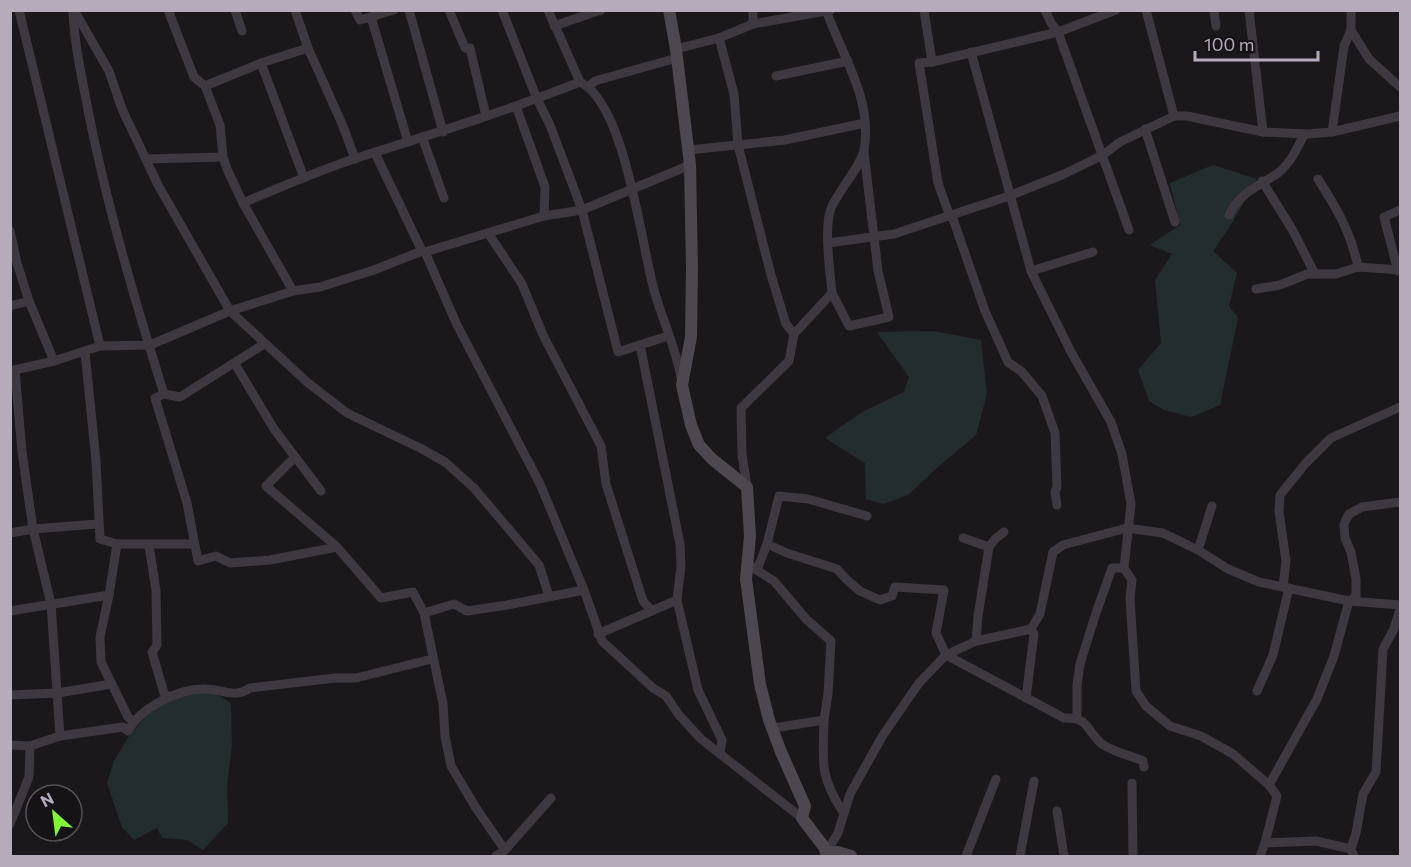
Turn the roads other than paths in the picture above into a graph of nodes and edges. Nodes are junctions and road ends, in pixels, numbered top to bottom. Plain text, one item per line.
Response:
1 (19, 10) edge
2 (74, 10) edge
3 (168, 10) edge
4 (235, 10) edge
5 (295, 10) edge
6 (355, 10) edge
7 (394, 10) edge
8 (409, 10) edge
9 (449, 10) edge
10 (502, 10) edge
11 (548, 10) edge
12 (601, 10) edge
13 (669, 10) edge
14 (753, 10) edge
15 (924, 10) edge
16 (1045, 10) edge
17 (1116, 10) edge
18 (1146, 10) edge
19 (1214, 10) edge
20 (1249, 10) edge
21 (1351, 10) edge
22 (827, 11) edge
23 (371, 17) junction
24 (753, 24) junction
25 (554, 26) junction
26 (1216, 26) dead end
27 (1351, 30) junction
28 (242, 31) dead end
29 (1058, 32) junction
30 (719, 38) junction
31 (308, 48) junction
32 (971, 52) junction
33 (677, 53) junction
34 (848, 62) junction
35 (932, 62) junction
36 (261, 63) junction
37 (776, 76) dead end
38 (585, 84) junction
39 (205, 86) junction
40 (1401, 87) edge
41 (537, 99) junction
42 (516, 106) junction
43 (486, 116) junction
44 (1174, 116) junction
45 (1401, 116) edge
46 (865, 123) junction
47 (1145, 129) junction
48 (442, 132) junction
49 (1263, 132) junction
50 (1332, 132) junction
51 (1304, 134) junction
52 (422, 137) junction
53 (408, 142) junction
54 (738, 145) junction
55 (688, 150) junction
56 (864, 152) junction
57 (375, 153) junction
58 (1102, 155) junction
59 (223, 157) junction
60 (146, 159) junction
61 (355, 159) junction
62 (690, 165) junction
63 (304, 178) junction
64 (1318, 179) dead end
65 (1262, 181) junction
66 (634, 189) junction
67 (1010, 196) junction
68 (444, 198) dead end
69 (243, 203) junction
70 (582, 210) junction
71 (1401, 210) edge
72 (544, 216) junction
73 (1229, 216) dead end
74 (951, 217) junction
75 (1174, 222) dead end
76 (1129, 230) dead end
77 (10, 231) edge
78 (488, 233) junction
79 (874, 236) junction
80 (828, 243) junction
81 (424, 251) junction
82 (1093, 252) dead end
83 (14, 264) edge
84 (1358, 267) junction
85 (1399, 270) edge
86 (1031, 271) junction
87 (1316, 274) junction
88 (1256, 290) dead end
89 (293, 291) junction
90 (832, 293) junction
91 (29, 302) junction
92 (10, 306) edge
93 (230, 311) junction
94 (794, 334) junction
95 (668, 336) junction
96 (264, 344) junction
97 (150, 345) junction
98 (640, 345) junction
99 (100, 346) junction
100 (85, 352) junction
101 (54, 361) junction
102 (235, 363) junction
103 (13, 371) edge
104 (682, 385) junction
105 (164, 394) junction
106 (1401, 407) edge
107 (295, 457) junction
108 (747, 487) junction
109 (321, 490) dead end
110 (1401, 502) edge
111 (1058, 505) dead end
112 (1212, 506) dead end
113 (867, 516) dead end
114 (98, 524) junction
115 (1128, 528) junction
116 (33, 529) junction
117 (1004, 532) dead end
118 (10, 533) edge
119 (963, 538) dead end
120 (117, 544) junction
121 (194, 544) junction
122 (767, 544) junction
123 (149, 545) junction
124 (337, 547) junction
125 (989, 548) junction
126 (1198, 550) junction
127 (752, 567) junction
128 (1124, 568) junction
129 (1286, 588) junction
130 (584, 590) junction
131 (109, 596) junction
132 (549, 596) junction
133 (677, 600) junction
134 (1349, 601) junction
135 (51, 604) junction
136 (1401, 607) edge
137 (651, 610) junction
138 (10, 611) edge
139 (424, 613) junction
140 (1031, 629) junction
141 (598, 634) junction
142 (976, 641) junction
143 (946, 655) junction
144 (432, 659) junction
145 (111, 684) junction
146 (1257, 691) dead end
147 (58, 693) junction
148 (10, 695) edge
149 (168, 697) junction
150 (1026, 698) junction
151 (1075, 717) junction
152 (824, 720) junction
153 (134, 722) junction
154 (774, 728) junction
155 (60, 736) junction
156 (10, 745) edge
157 (30, 746) junction
158 (720, 754) junction
159 (1144, 767) dead end
160 (996, 779) dead end
161 (1034, 781) dead end
162 (1132, 783) dead end
163 (1269, 785) junction
164 (551, 798) dead end
165 (1057, 811) dead end
166 (843, 812) junction
167 (802, 818) junction
168 (10, 824) edge
169 (1265, 843) junction
170 (505, 850) junction
171 (824, 853) edge
172 (1353, 853) edge
173 (496, 856) edge
174 (851, 856) edge
175 (966, 856) edge
176 (1020, 856) edge
177 (1064, 856) edge
178 (1133, 856) edge
179 (1260, 856) edge

1 - 99 street
2 - 60 street
2 - 97 street
3 - 39 street
4 - 28 street
5 - 31 street
6 - 23 street
7 - 23 street
8 - 48 street
9 - 43 street
10 - 41 street
11 - 25 street
12 - 25 street
13 - 33 street
14 - 24 street
15 - 35 street
16 - 29 street
17 - 29 street
18 - 44 street
19 - 26 street
20 - 49 street
21 - 27 street
22 - 24 street
22 - 34 street
23 - 53 street
24 - 30 street
25 - 38 street
27 - 40 street
27 - 50 street
29 - 32 street
29 - 58 street
30 - 33 street
30 - 54 street
31 - 36 street
31 - 61 street
32 - 35 street
32 - 67 street
33 - 38 street
33 - 55 street
34 - 37 street
34 - 46 street
35 - 74 street
36 - 39 street
36 - 63 street
38 - 41 street
38 - 66 street
39 - 59 street
41 - 42 street
41 - 70 street
42 - 43 street
42 - 72 street
43 - 48 street
44 - 47 street
44 - 49 street
45 - 50 street
46 - 54 street
46 - 56 street
47 - 58 street
47 - 75 street
48 - 52 street
49 - 51 street
50 - 51 street
51 - 65 street
52 - 53 street
52 - 68 street
53 - 57 street
54 - 55 street
54 - 94 street
55 - 62 street
56 - 79 street
56 - 80 street
57 - 61 street
57 - 81 street
58 - 67 street
58 - 76 street
59 - 60 street
59 - 69 street
60 - 93 street
61 - 63 street
62 - 66 street
62 - 104 street
63 - 69 street
64 - 84 street
65 - 73 street
65 - 87 street
66 - 70 street
66 - 95 street
67 - 74 street
67 - 86 street
69 - 89 street
70 - 72 street
70 - 98 street
71 - 85 street
72 - 78 street
74 - 79 street
74 - 111 street
77 - 83 street
78 - 81 street
78 - 137 street
79 - 80 street
79 - 90 street
80 - 90 street
81 - 89 street
81 - 130 street
82 - 86 street
83 - 91 street
84 - 85 street
84 - 87 street
86 - 115 street
87 - 88 street
89 - 93 street
90 - 94 street
91 - 92 street
91 - 101 street
93 - 96 street
93 - 97 street
94 - 108 street
95 - 98 street
95 - 104 street
96 - 102 street
96 - 132 street
97 - 99 street
97 - 105 street
98 - 133 street
99 - 100 street
100 - 101 street
100 - 114 street
101 - 103 street
102 - 105 street
102 - 107 street
103 - 116 street
104 - 108 street
105 - 121 street
106 - 129 street
107 - 109 street
107 - 124 street
108 - 127 street
110 - 134 street
112 - 126 street
113 - 122 street
114 - 116 street
114 - 120 street
115 - 126 street
115 - 128 street
115 - 140 street
116 - 118 street
116 - 135 street
117 - 125 street
119 - 125 street
120 - 123 street
120 - 131 street
121 - 123 street
121 - 124 street
122 - 127 street
122 - 143 street
123 - 149 street
124 - 139 street
125 - 142 street
126 - 129 street
127 - 152 street
127 - 154 street
128 - 151 street
128 - 163 street
129 - 134 street
129 - 146 street
130 - 132 street
130 - 141 street
131 - 135 street
131 - 145 street
132 - 139 street
133 - 137 street
133 - 158 street
134 - 136 street
134 - 163 street
135 - 138 street
135 - 147 street
136 - 172 street
137 - 141 street
139 - 144 street
140 - 142 street
140 - 150 street
141 - 158 street
142 - 143 street
143 - 150 street
143 - 166 street
144 - 149 street
144 - 170 street
145 - 147 street
145 - 153 street
147 - 148 street
147 - 155 street
149 - 153 street
150 - 151 street
151 - 159 street
152 - 154 street
152 - 166 street
153 - 155 street
154 - 167 street
155 - 157 street
156 - 157 street
157 - 168 street
158 - 167 street
160 - 175 street
161 - 176 street
162 - 178 street
163 - 169 street
164 - 170 street
165 - 177 street
166 - 171 street
167 - 171 street
169 - 172 street
169 - 179 street
170 - 173 street
171 - 174 street

